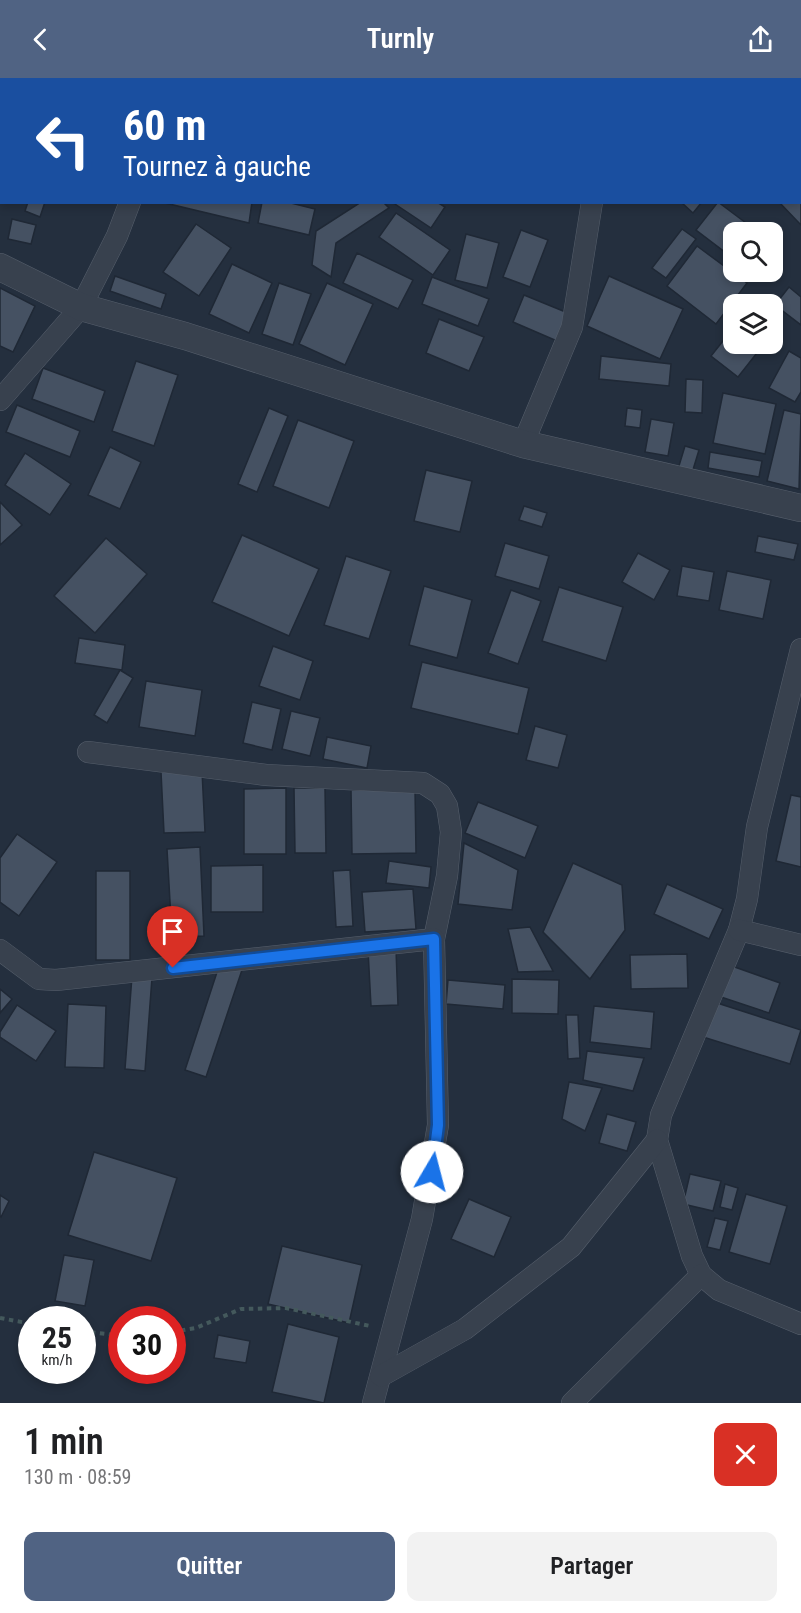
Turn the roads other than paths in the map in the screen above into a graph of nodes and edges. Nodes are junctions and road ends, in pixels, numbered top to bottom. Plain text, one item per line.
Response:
1 (129, 204) edge
2 (592, 204) edge
3 (0, 267) edge
4 (81, 306) junction
5 (0, 400) edge
6 (523, 444) junction
7 (801, 508) edge
8 (801, 649) edge
9 (88, 752) dead end
10 (739, 930) junction
11 (434, 939) junction
12 (801, 945) edge
13 (0, 950) edge
14 (657, 1140) junction
15 (701, 1275) junction
16 (801, 1324) edge
17 (381, 1376) junction
18 (374, 1403) edge
19 (572, 1403) edge

1 - 4 street
2 - 6 street
3 - 4 street
4 - 5 street
4 - 6 street
6 - 7 street
8 - 10 street
9 - 11 street
10 - 12 street
10 - 14 street
11 - 13 street
11 - 17 street
14 - 15 street
14 - 17 street
15 - 16 street
15 - 19 street
17 - 18 street

